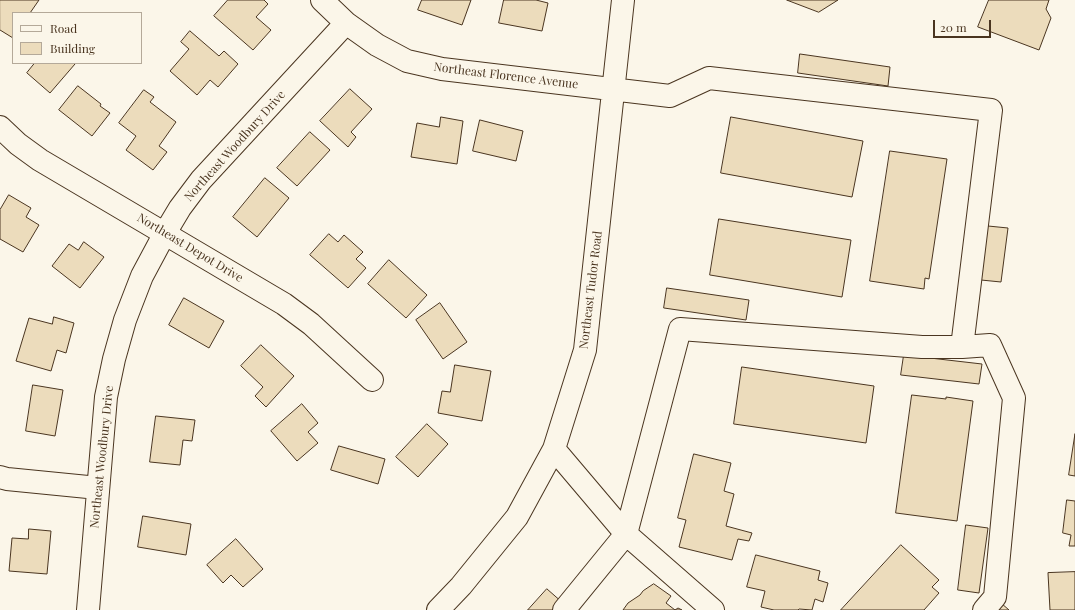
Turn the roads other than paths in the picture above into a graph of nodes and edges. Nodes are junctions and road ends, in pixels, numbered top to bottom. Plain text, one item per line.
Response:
1 (322, 0) edge
2 (623, 0) edge
3 (346, 23) junction
4 (614, 89) junction
5 (0, 127) edge
6 (165, 233) junction
7 (962, 347) junction
8 (372, 380) dead end
9 (554, 449) junction
10 (0, 477) edge
11 (98, 488) junction
12 (626, 534) junction
13 (94, 609) edge
14 (438, 610) edge
15 (564, 610) edge
16 (713, 610) edge
17 (984, 610) edge

1 - 3 street, Northeast Florence Avenue
2 - 4 street, Northeast Tudor Road
3 - 4 street, Northeast Florence Avenue
3 - 6 street, Northeast Woodbury Drive
4 - 7 street, Northeast Florence Avenue
4 - 9 street, Northeast Tudor Road
5 - 6 street, Northeast Depot Drive
6 - 8 street, Northeast Depot Drive
6 - 11 street, Northeast Woodbury Drive
7 - 12 street
7 - 17 street
9 - 12 street
9 - 14 street, Northeast Tudor Road
10 - 11 street
11 - 13 street, Northeast Woodbury Drive
12 - 15 street
12 - 16 street

